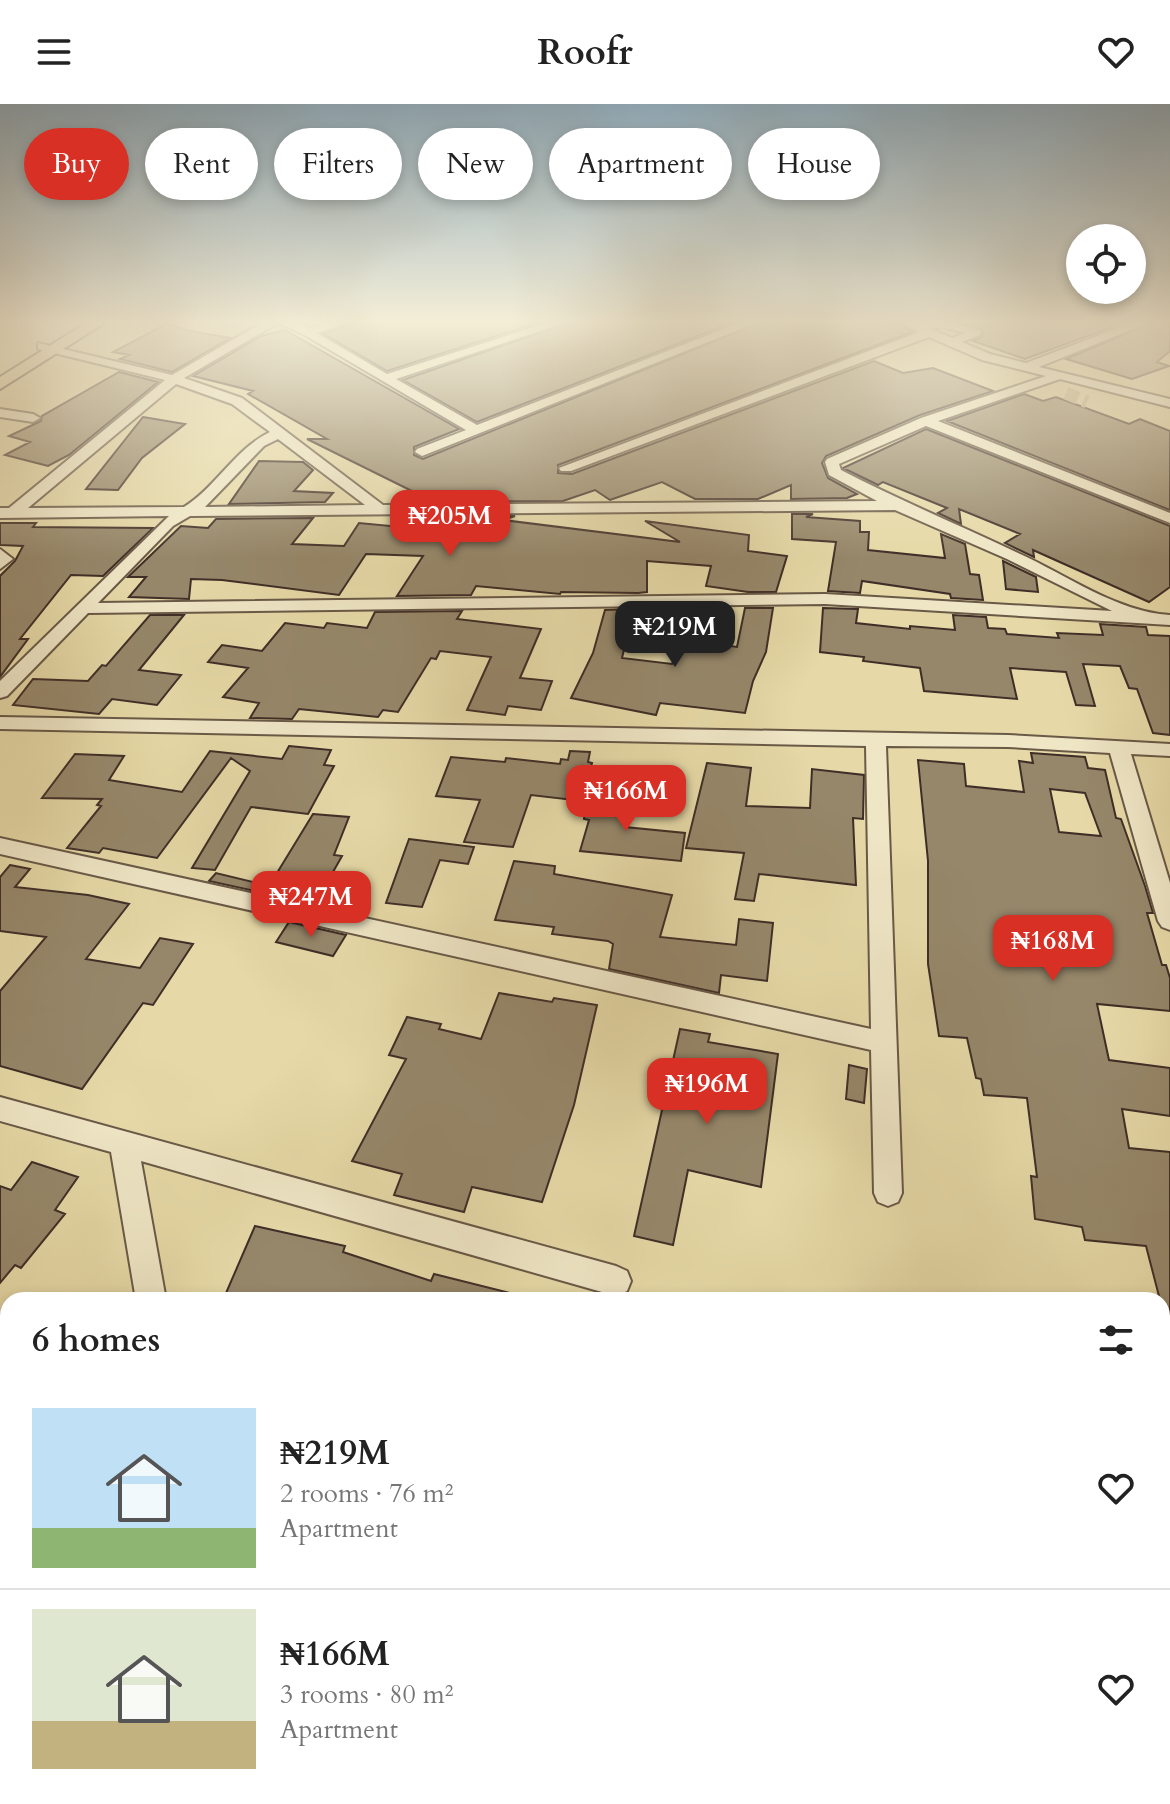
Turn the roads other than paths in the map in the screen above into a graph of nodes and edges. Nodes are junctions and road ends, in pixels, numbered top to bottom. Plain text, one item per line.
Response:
1 (149, 399) edge
2 (232, 399) edge
3 (423, 399) edge
4 (557, 399) edge
5 (733, 399) edge
6 (989, 399) edge
7 (1115, 399) edge
8 (1110, 401) tunnel mouth
9 (0, 413) edge
10 (33, 418) dead end
11 (926, 421) junction
12 (477, 431) junction
13 (277, 434) junction
14 (422, 452) dead end
15 (566, 468) dead end
16 (897, 505) junction
17 (379, 509) junction
18 (7, 513) edge
19 (180, 513) junction
20 (1170, 518) edge
21 (0, 554) edge
22 (0, 564) edge
23 (86, 608) junction
24 (1139, 618) junction
25 (1170, 620) edge
26 (0, 692) edge
27 (0, 723) edge
28 (876, 740) junction
29 (1119, 748) junction
30 (1170, 750) edge
31 (0, 846) edge
32 (1170, 921) edge
33 (885, 1043) junction
34 (0, 1109) edge
35 (124, 1144) junction
36 (888, 1193) dead end
37 (616, 1281) dead end
38 (150, 1292) edge

1 - 18 street
2 - 13 street
3 - 12 street
4 - 12 street
5 - 15 street
6 - 11 street
7 - 8 street
9 - 10 street
11 - 16 street
11 - 20 street
12 - 14 street
13 - 17 street
13 - 19 street
16 - 17 street
16 - 24 street
17 - 19 street
18 - 19 street
19 - 23 street
21 - 22 street
23 - 24 street
23 - 26 street
24 - 25 street
27 - 28 street
28 - 29 street
28 - 33 street
29 - 30 street
29 - 32 street
31 - 33 street
33 - 36 street
34 - 35 street
35 - 37 street
35 - 38 street

